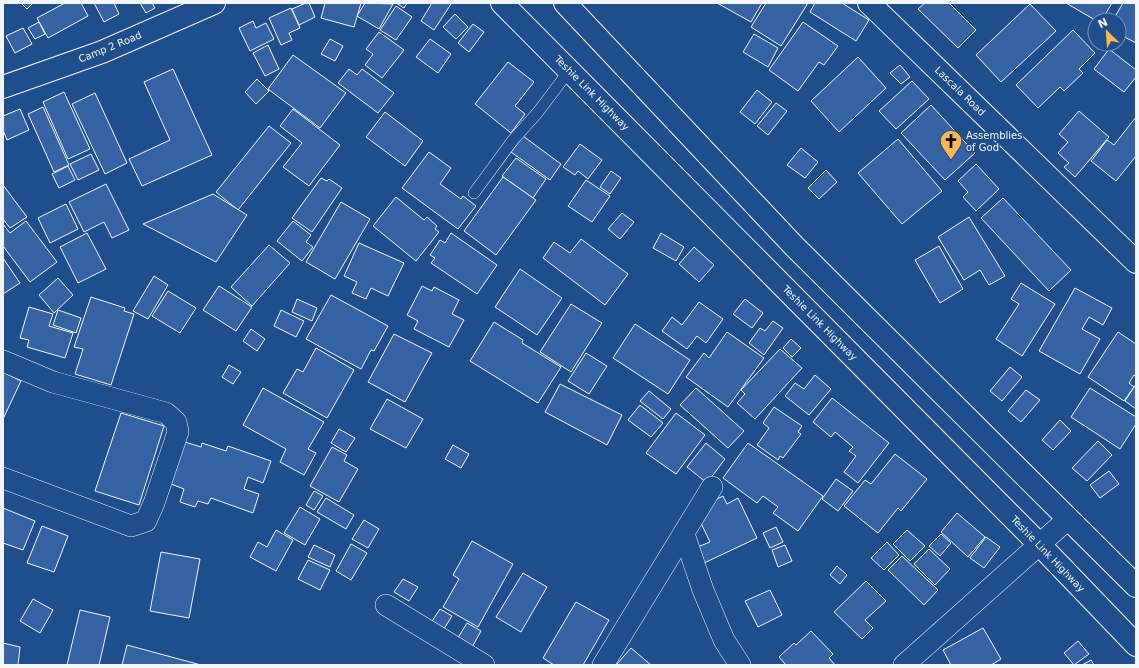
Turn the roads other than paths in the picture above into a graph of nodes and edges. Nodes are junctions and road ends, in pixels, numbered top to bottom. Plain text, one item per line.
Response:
1 (214, 3) edge
2 (502, 3) edge
3 (565, 3) edge
4 (870, 3) edge
5 (569, 71) junction
6 (3, 87) edge
7 (474, 193) dead end
8 (1136, 262) edge
9 (3, 361) edge
10 (3, 478) edge
11 (712, 487) dead end
12 (1068, 519) junction
13 (684, 534) junction
14 (1039, 544) junction
15 (1136, 586) edge
16 (386, 605) dead end
17 (1136, 645) edge
18 (484, 665) edge
19 (603, 665) edge
20 (740, 665) edge
21 (904, 665) edge

1 - 6 main road, Camp 2 Road
2 - 5 main road, Teshie Link Highway
3 - 12 main road
4 - 8 main road, Lascala Road
5 - 7 lane
5 - 14 main road, Teshie Link Highway
9 - 10 street
11 - 13 street
12 - 14 street
12 - 15 main road
13 - 19 street
13 - 20 street
14 - 17 main road, Teshie Link Highway
14 - 21 street
16 - 18 street

